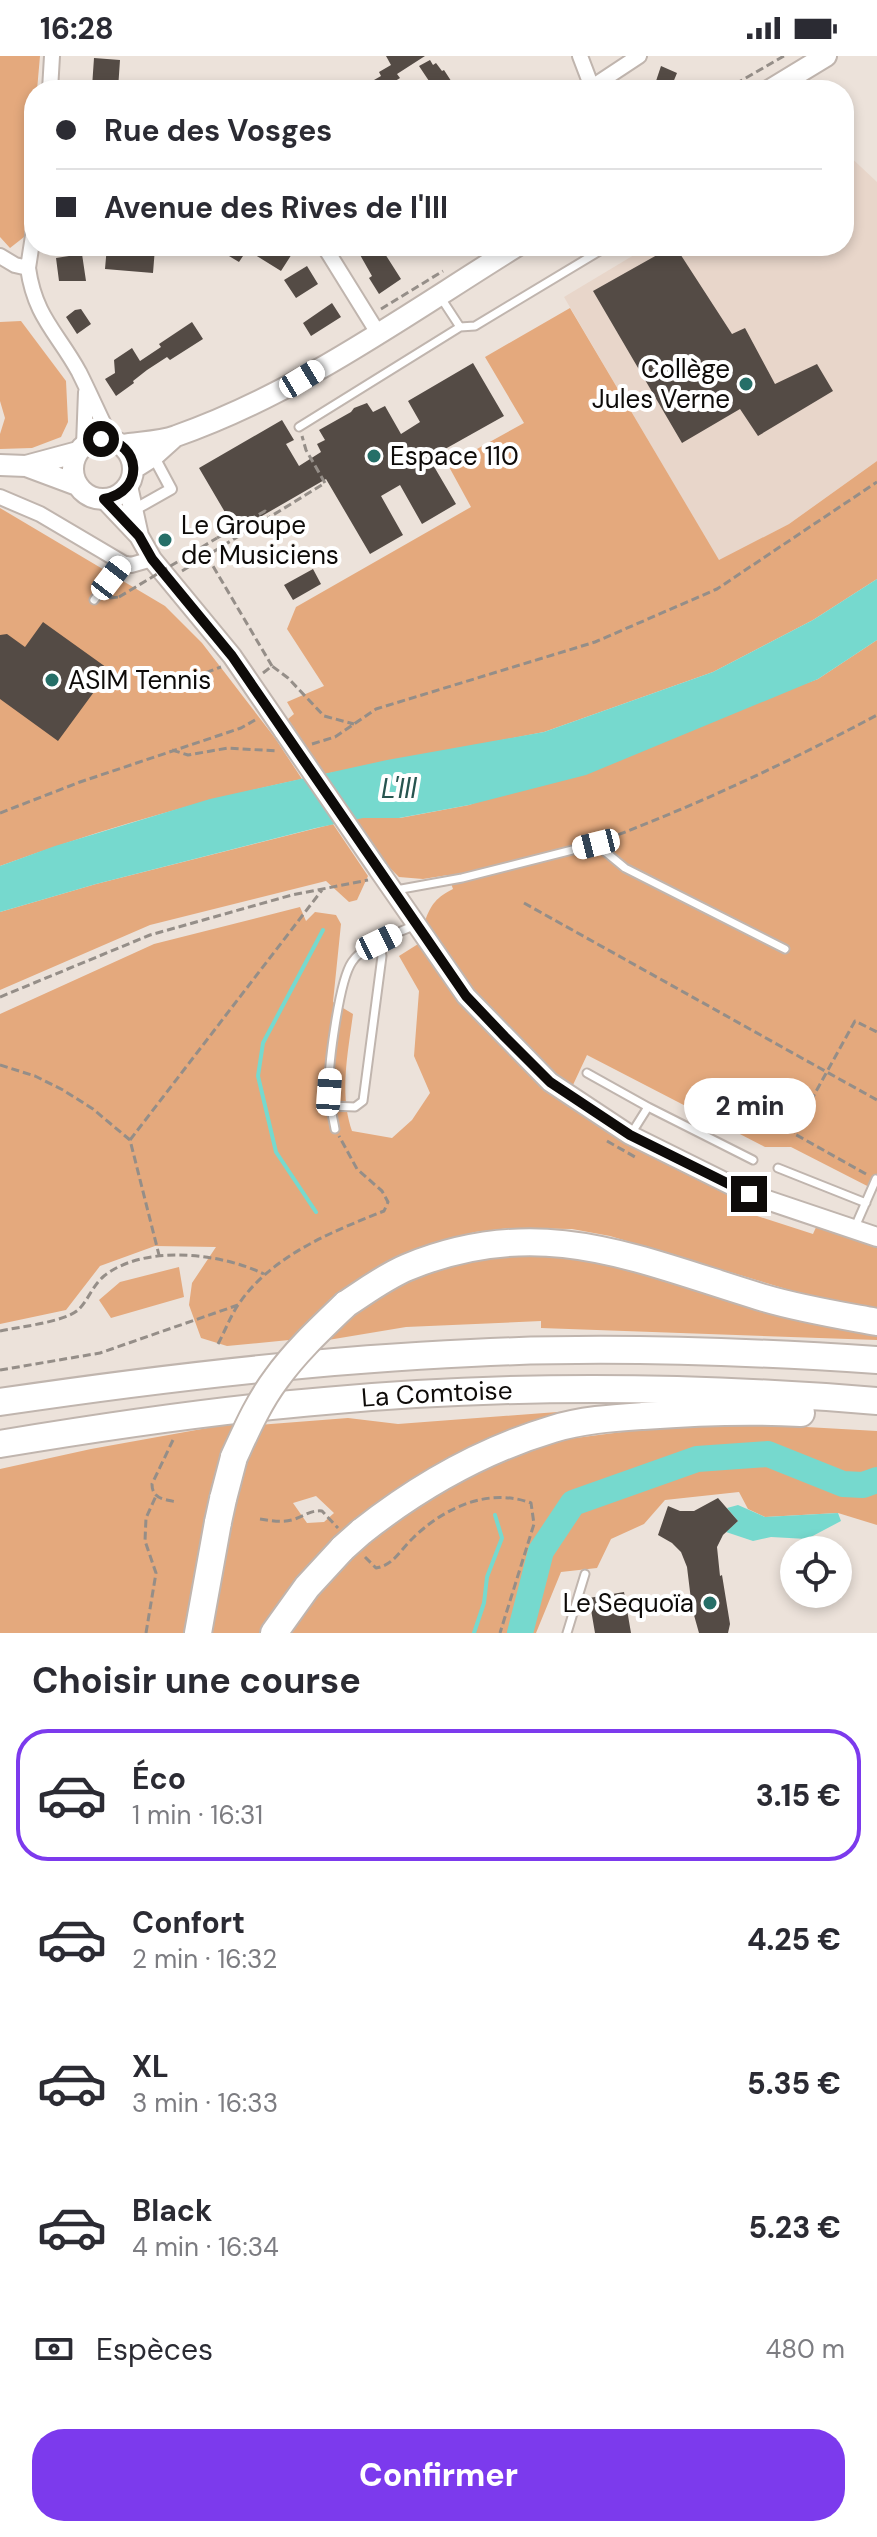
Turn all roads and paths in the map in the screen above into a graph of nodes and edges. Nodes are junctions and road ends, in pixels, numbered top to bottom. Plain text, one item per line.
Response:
1 (52, 56) edge
2 (580, 56) edge
3 (639, 56) edge
4 (784, 56) edge
5 (826, 56) edge
6 (51, 80) edge
7 (590, 80) edge
8 (604, 80) edge
9 (742, 80) edge
10 (791, 80) edge
11 (0, 256) edge
12 (30, 256) edge
13 (330, 256) edge
14 (501, 256) edge
15 (591, 256) edge
16 (28, 268) junction
17 (445, 270) dead end
18 (439, 294) junction
19 (373, 325) junction
20 (460, 327) junction
21 (86, 388) junction
22 (299, 427) joint
23 (173, 438) junction
24 (116, 442) junction
25 (81, 449) junction
26 (156, 461) dead end
27 (0, 465) edge
28 (26, 466) junction
29 (131, 477) junction
30 (877, 482) edge
31 (77, 485) junction
32 (0, 497) edge
33 (104, 499) junction
34 (139, 507) dead end
35 (269, 517) junction
36 (139, 536) junction
37 (206, 556) junction
38 (152, 559) junction
39 (123, 563) junction
40 (169, 579) junction
41 (119, 597) dead end
42 (94, 600) dead end
43 (237, 662) junction
44 (272, 666) junction
45 (268, 682) dead end
46 (172, 685) dead end
47 (270, 711) junction
48 (877, 715) edge
49 (354, 724) junction
50 (283, 741) junction
51 (306, 746) dead end
52 (172, 750) junction
53 (0, 813) edge
54 (596, 844) junction
55 (385, 878) junction
56 (322, 890) junction
57 (524, 903) dead end
58 (417, 924) junction
59 (379, 942) junction
60 (785, 949) dead end
61 (0, 997) edge
62 (877, 1032) edge
63 (0, 1065) edge
64 (827, 1072) junction
65 (587, 1073) dead end
66 (877, 1100) edge
67 (331, 1106) junction
68 (648, 1107) junction
69 (335, 1129) joint
70 (630, 1135) junction
71 (130, 1140) junction
72 (753, 1160) dead end
73 (778, 1168) dead end
74 (876, 1179) edge
75 (866, 1203) junction
76 (854, 1229) junction
77 (877, 1237) edge
78 (159, 1255) junction
79 (264, 1274) junction
80 (238, 1305) junction
81 (877, 1322) edge
82 (0, 1331) edge
83 (218, 1344) dead end
84 (877, 1360) edge
85 (0, 1370) edge
86 (877, 1401) edge
87 (0, 1402) edge
88 (877, 1417) edge
89 (173, 1440) dead end
90 (0, 1444) edge
91 (156, 1496) junction
92 (176, 1502) dead end
93 (260, 1519) dead end
94 (351, 1541) junction
95 (585, 1574) dead end
96 (146, 1633) edge
97 (198, 1633) edge
98 (274, 1633) edge
99 (500, 1633) edge
100 (567, 1633) edge

1 - 6 street
2 - 7 street
3 - 8 street
4 - 9 path
5 - 10 main road
11 - 16 street
12 - 16 street
13 - 19 street
14 - 18 main road
15 - 20 lane
16 - 21 street
17 - 19 path
18 - 19 main road
18 - 20 lane
19 - 23 main road
20 - 22 lane
21 - 24 street
21 - 25 street
22 - 35 path
23 - 24 main road
23 - 29 main road
24 - 25 main road
24 - 29 main road
25 - 28 main road
25 - 31 main road
26 - 34 street
27 - 28 main road
28 - 31 main road
29 - 33 main road
29 - 36 street
30 - 49 path
31 - 33 main road
32 - 39 street
33 - 36 street
35 - 37 path
35 - 41 path, bridge
36 - 38 street
37 - 40 path
37 - 44 path
38 - 39 street
38 - 40 street
39 - 42 lane
40 - 43 street
43 - 46 path
43 - 47 street
44 - 45 path
44 - 49 path
47 - 50 street
47 - 52 path
48 - 54 path
49 - 51 path
50 - 52 path
50 - 55 street, bridge
52 - 53 path
54 - 55 lane
54 - 60 lane
55 - 56 path
55 - 58 street
56 - 61 path
56 - 71 path
57 - 64 path
58 - 59 lane
58 - 70 street
59 - 67 lane
59 - 67 lane
62 - 64 path
63 - 71 path
64 - 66 path
64 - 74 path
65 - 68 lane
67 - 69 lane
68 - 70 lane
68 - 72 lane
69 - 79 path
70 - 76 street
71 - 78 path
73 - 75 lane
74 - 75 lane
75 - 76 lane
76 - 77 street
78 - 79 path
78 - 82 path
79 - 80 path
80 - 83 path
80 - 85 path
81 - 97 highway, bridge
84 - 87 highway, La Comtoise
86 - 90 highway, La Comtoise
88 - 94 highway
89 - 91 path
91 - 92 path
91 - 96 path
93 - 94 path
94 - 98 highway
94 - 99 path
95 - 100 lane

